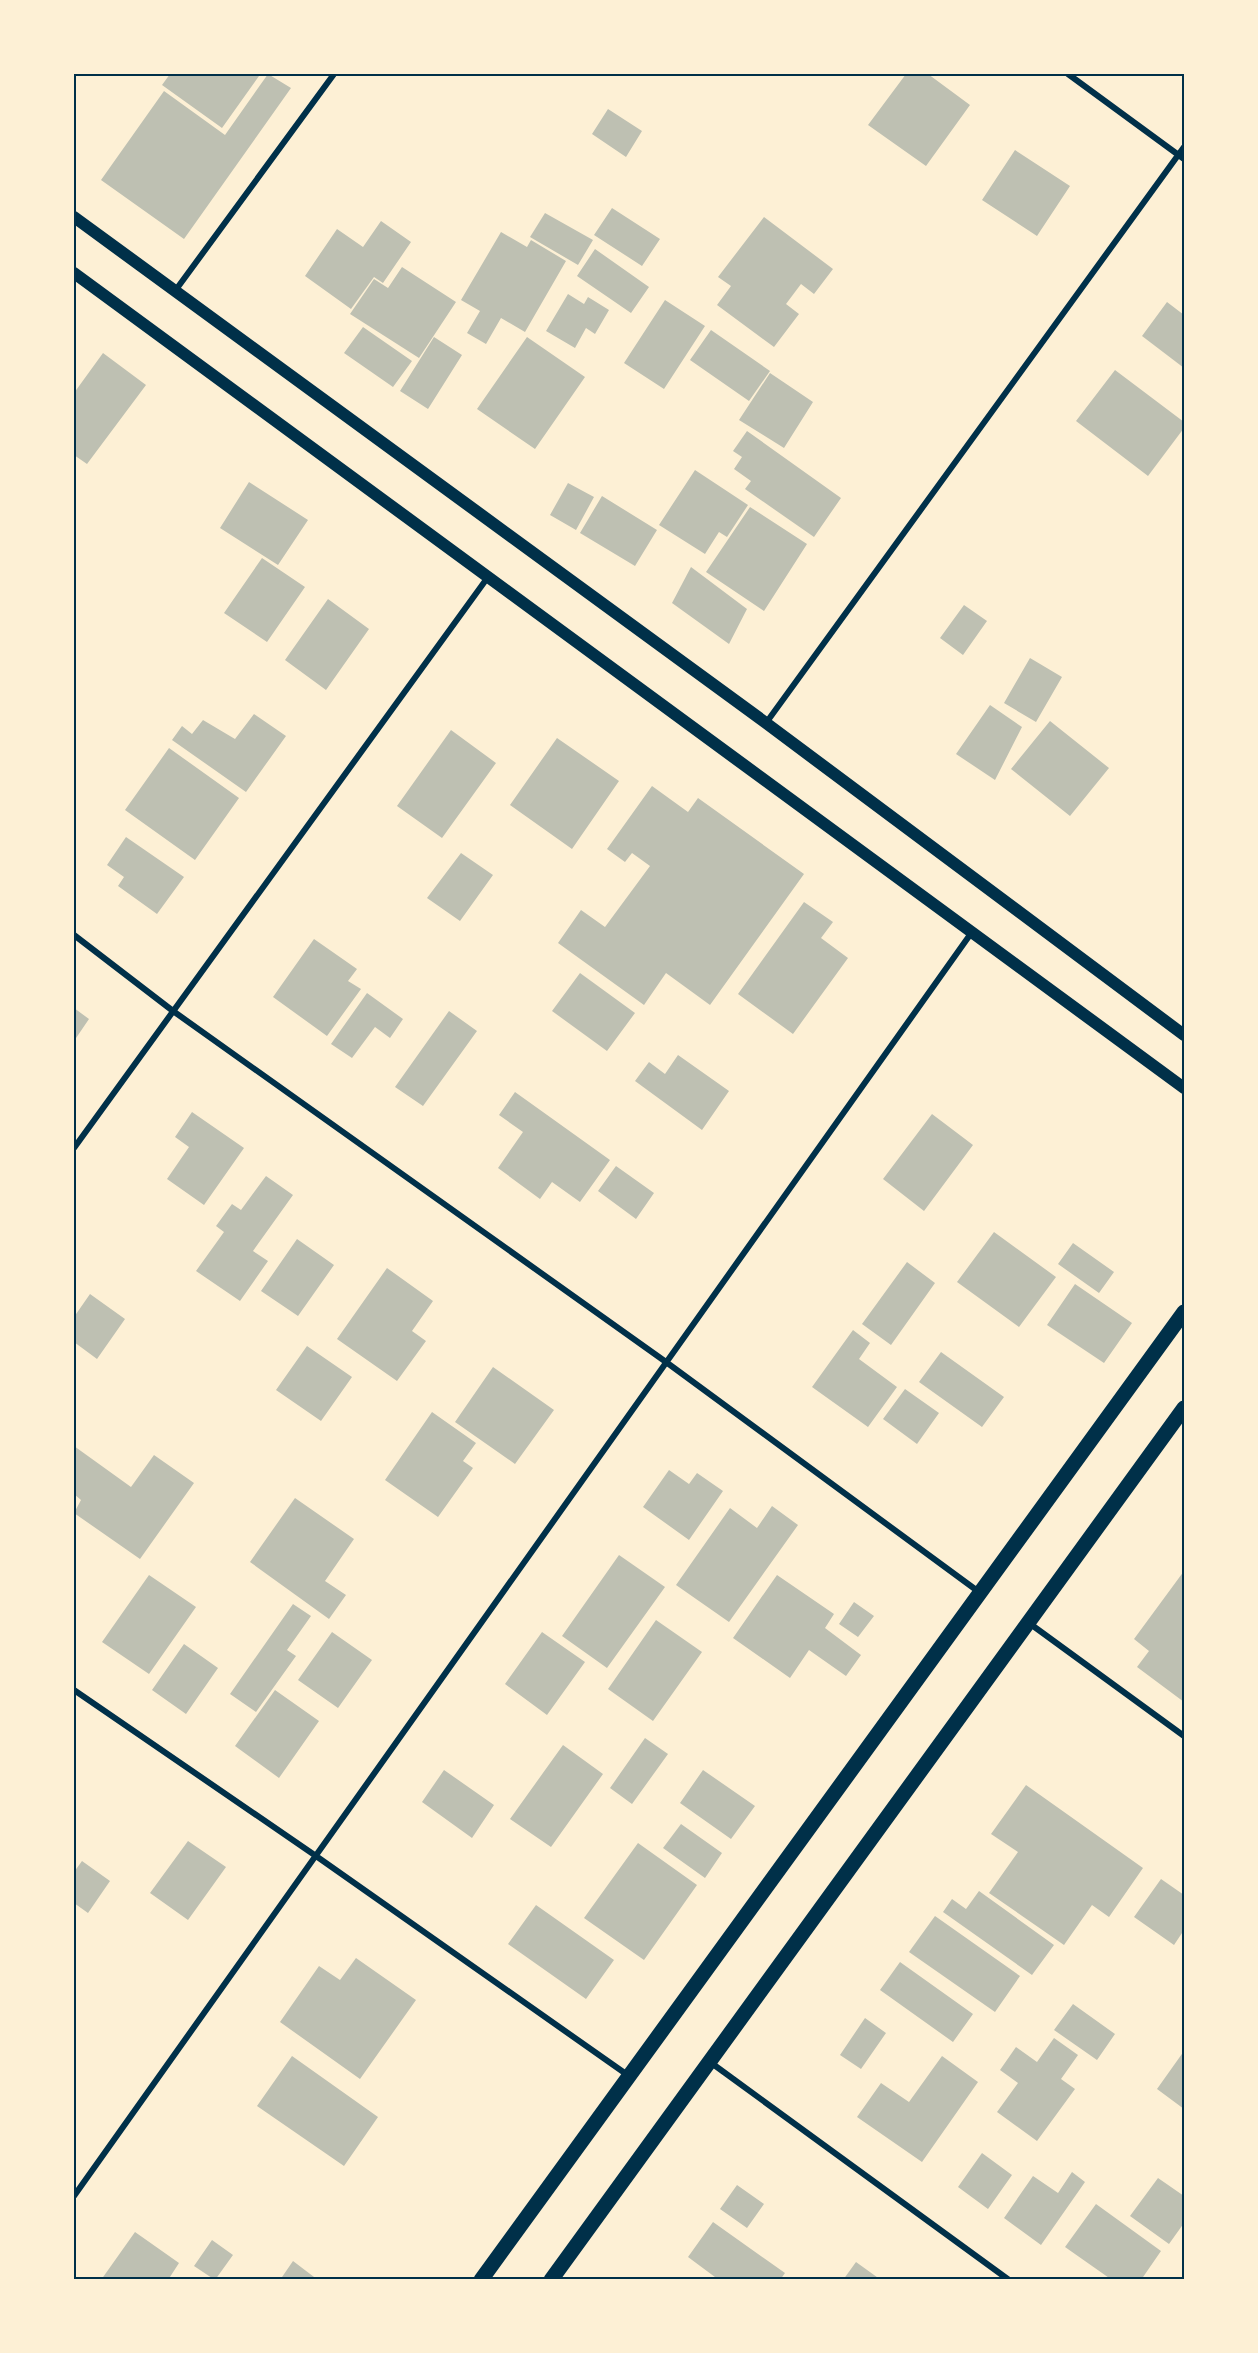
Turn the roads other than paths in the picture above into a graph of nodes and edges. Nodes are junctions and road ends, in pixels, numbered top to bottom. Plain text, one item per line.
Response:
1 (334, 74) edge
2 (1068, 74) edge
3 (1185, 147) edge
4 (1182, 157) edge
5 (74, 217) edge
6 (74, 273) edge
7 (175, 291) junction
8 (488, 577) junction
9 (766, 723) junction
10 (972, 931) junction
11 (74, 935) edge
12 (173, 1011) junction
13 (1185, 1035) edge
14 (1185, 1088) edge
15 (74, 1149) edge
16 (1185, 1312) edge
17 (666, 1362) junction
18 (1185, 1408) edge
19 (980, 1593) junction
20 (1028, 1623) junction
21 (74, 1690) edge
22 (1185, 1736) edge
23 (316, 1856) junction
24 (710, 2062) junction
25 (629, 2076) junction
26 (74, 2196) edge
27 (481, 2280) edge
28 (551, 2280) edge
29 (1009, 2280) edge

1 - 7 street
2 - 4 street
3 - 4 street
4 - 9 street
5 - 7 main road
6 - 8 main road
7 - 9 main road
8 - 10 main road
8 - 12 street
9 - 13 main road
10 - 14 main road
10 - 17 street
11 - 12 street
12 - 15 street
12 - 17 street
16 - 19 main road
17 - 19 street
17 - 23 street
18 - 20 main road
19 - 25 main road
20 - 22 street
20 - 24 main road
21 - 23 street
23 - 25 street
23 - 26 street
24 - 28 main road
24 - 29 street
25 - 27 main road

